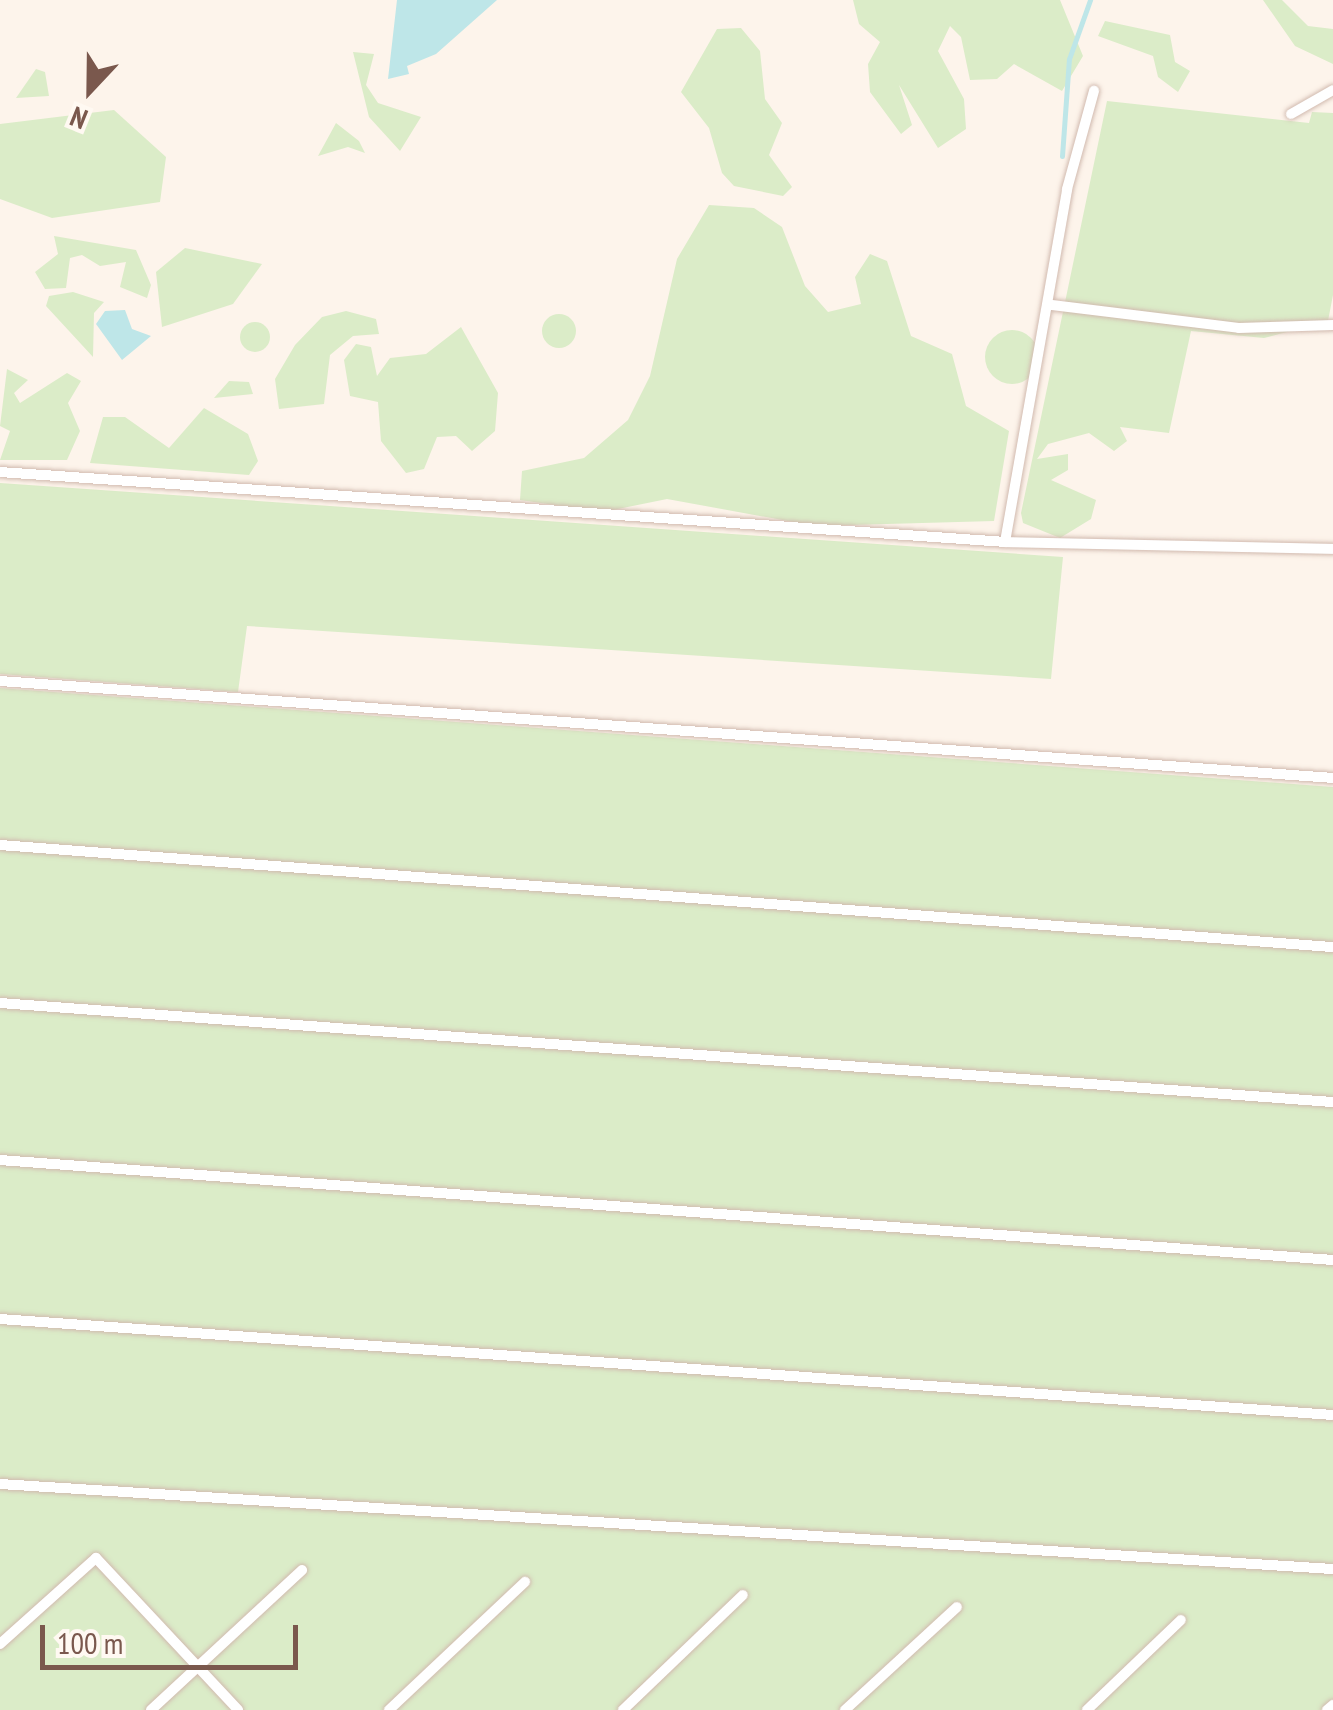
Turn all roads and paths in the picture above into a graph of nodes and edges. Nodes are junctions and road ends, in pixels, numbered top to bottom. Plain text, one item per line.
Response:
1 (1333, 90) edge
2 (1094, 91) dead end
3 (1291, 114) dead end
4 (1052, 305) junction
5 (1333, 325) edge
6 (0, 472) edge
7 (1005, 542) junction
8 (1333, 549) edge
9 (0, 681) edge
10 (1333, 778) edge
11 (0, 845) edge
12 (1333, 947) edge
13 (0, 1004) edge
14 (1333, 1102) edge
15 (0, 1160) edge
16 (1333, 1260) edge
17 (0, 1318) edge
18 (1333, 1415) edge
19 (0, 1484) edge
20 (1333, 1569) edge
21 (302, 1570) dead end
22 (525, 1582) dead end
23 (743, 1595) dead end
24 (957, 1607) dead end
25 (1180, 1620) dead end
26 (0, 1644) edge
27 (198, 1666) junction
28 (1333, 1705) edge
29 (152, 1710) edge
30 (238, 1710) edge
31 (389, 1710) edge
32 (623, 1710) edge
33 (845, 1710) edge
34 (1087, 1710) edge
35 (1327, 1710) edge

1 - 3 lane
2 - 4 lane
4 - 5 lane
4 - 7 lane
6 - 7 lane
7 - 8 lane
9 - 10 lane
11 - 12 lane
13 - 14 lane
15 - 16 lane
17 - 18 lane
19 - 20 lane
21 - 27 lane
22 - 31 lane
23 - 32 lane
24 - 33 lane
25 - 34 lane
26 - 27 lane
27 - 29 lane
27 - 30 lane
28 - 35 lane

